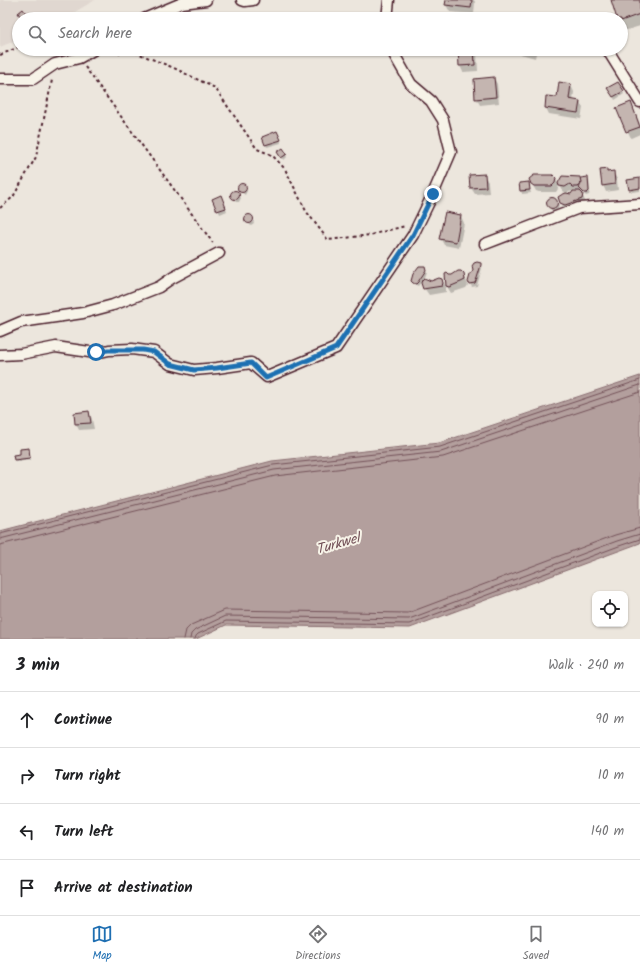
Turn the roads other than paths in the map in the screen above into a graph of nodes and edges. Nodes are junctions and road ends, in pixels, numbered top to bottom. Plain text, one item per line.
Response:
1 (206, 0) edge
2 (242, 0) edge
3 (253, 0) edge
4 (389, 0) edge
5 (161, 12) edge
6 (388, 12) edge
7 (83, 56) edge
8 (395, 56) edge
9 (611, 56) edge
10 (0, 79) edge
11 (640, 102) edge
12 (640, 204) edge
13 (485, 244) dead end
14 (219, 252) road end
15 (0, 331) edge
16 (0, 355) edge

1 - 5 street
2 - 3 street
4 - 6 street
7 - 10 street
8 - 16 street
9 - 11 street
12 - 13 street
14 - 15 street

